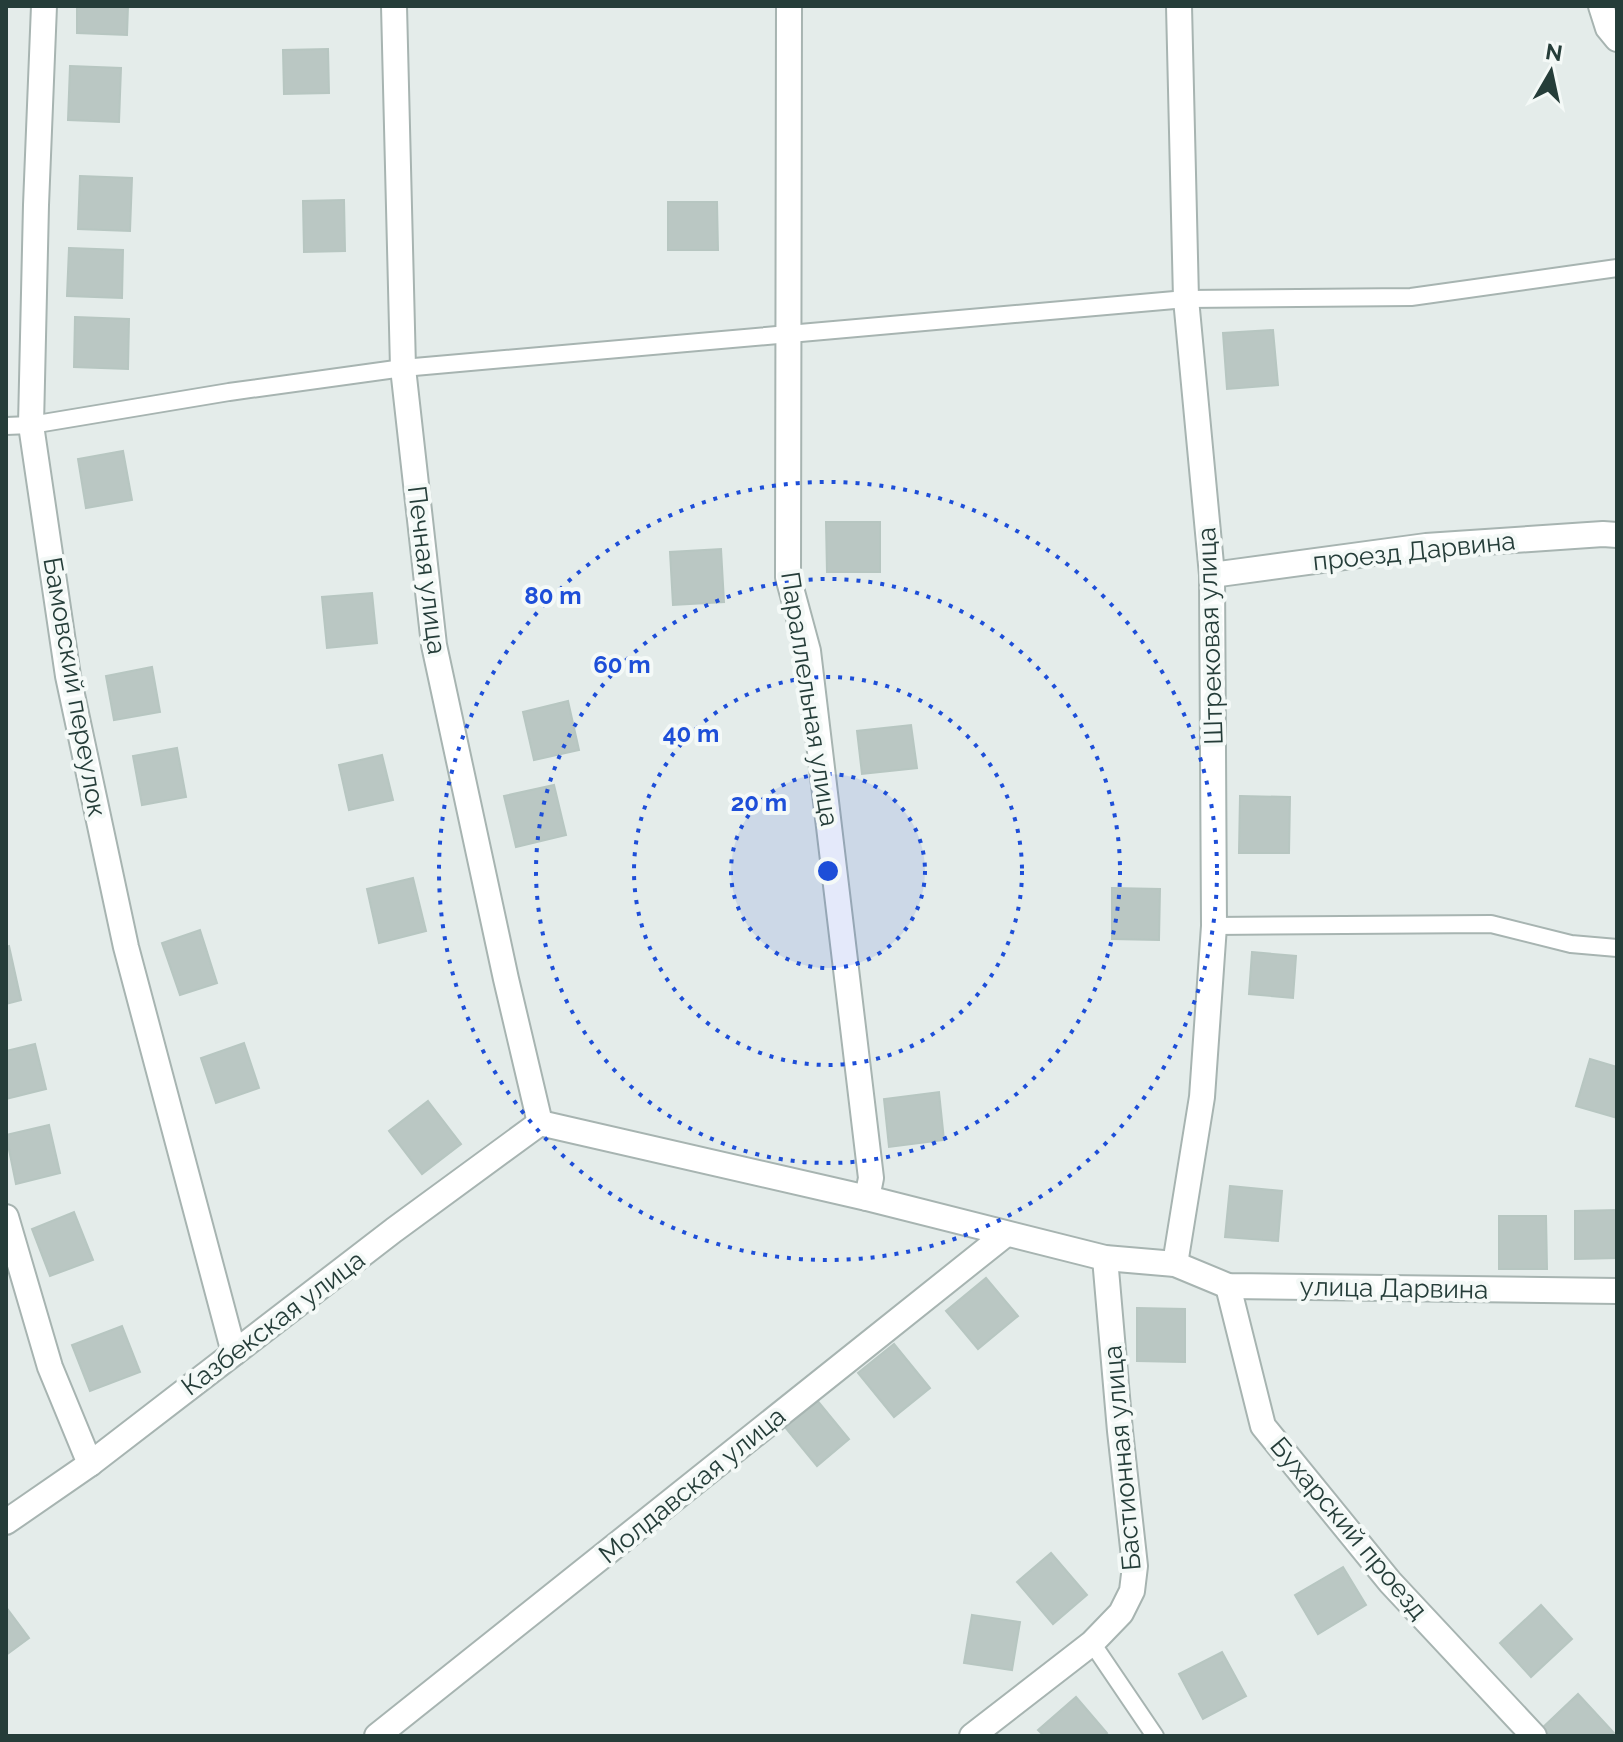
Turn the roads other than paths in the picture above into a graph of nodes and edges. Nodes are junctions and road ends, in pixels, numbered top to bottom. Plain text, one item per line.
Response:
1 (44, 6) edge
2 (394, 6) edge
3 (789, 6) edge
4 (1179, 6) edge
5 (1601, 6) edge
6 (1617, 39) edge
7 (1617, 268) edge
8 (1186, 299) junction
9 (788, 336) junction
10 (403, 368) junction
11 (31, 425) junction
12 (6, 426) edge
13 (1617, 535) edge
14 (1212, 575) junction
15 (1214, 926) junction
16 (1617, 948) edge
17 (540, 1123) junction
18 (867, 1198) junction
19 (6, 1217) edge
20 (1006, 1234) junction
21 (1105, 1258) junction
22 (1175, 1264) junction
23 (1228, 1286) junction
24 (1617, 1291) edge
25 (234, 1353) junction
26 (90, 1464) junction
27 (6, 1522) edge
28 (1092, 1643) junction
29 (377, 1736) edge
30 (972, 1736) edge
31 (1155, 1736) edge
32 (1534, 1736) edge

1 - 11 street, Бамовский переулок
2 - 10 street, Печная улица
3 - 9 street, Параллельная улица
4 - 8 street, Штрековая улица
5 - 6 street
7 - 8 lane
8 - 9 lane
8 - 14 street, Штрековая улица
9 - 10 lane
9 - 18 street, Параллельная улица
10 - 11 lane
10 - 17 street, Печная улица
11 - 12 lane
11 - 25 street, Бамовский переулок
13 - 14 street, проезд Дарвина
14 - 15 street, Штрековая улица
15 - 16 lane
15 - 22 street, Штрековая улица
17 - 18 street, улица Дарвина
17 - 25 street, Казбекская улица
18 - 20 street, улица Дарвина
19 - 26 street
20 - 21 street, улица Дарвина
20 - 29 street, Молдавская улица
21 - 22 street, улица Дарвина
21 - 28 street, Бастионная улица
22 - 23 street, улица Дарвина
23 - 24 street, улица Дарвина
23 - 32 street, Бухарский проезд
25 - 26 street, Казбекская улица
26 - 27 street, Казбекская улица
28 - 30 street, Бастионная улица
28 - 31 lane

